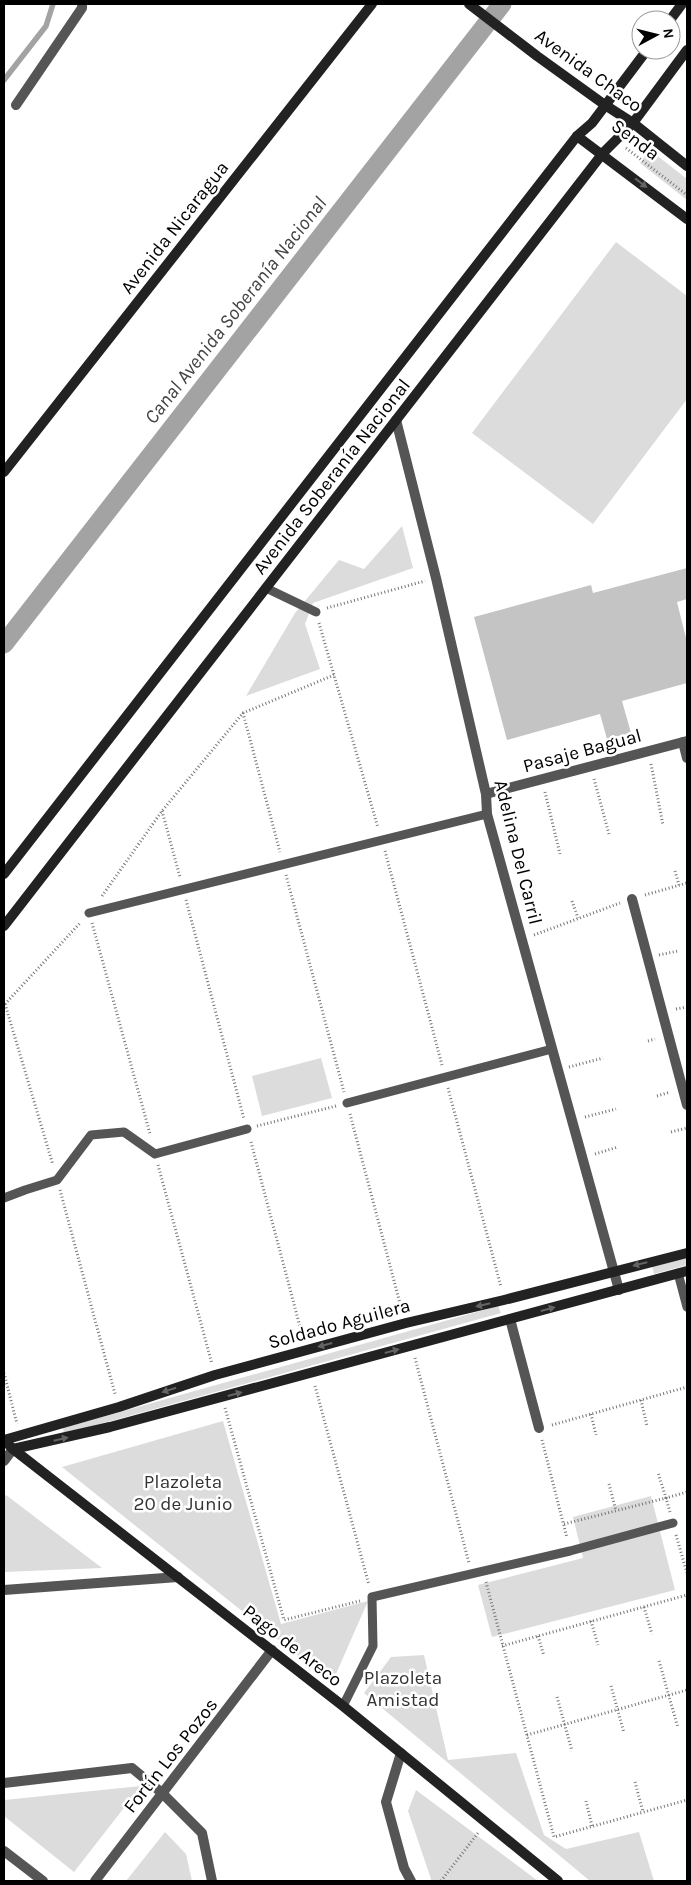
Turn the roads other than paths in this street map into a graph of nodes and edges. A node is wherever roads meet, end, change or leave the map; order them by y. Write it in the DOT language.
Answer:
graph roads {
  1 [pos="82,4"];
  2 [pos="372,4"];
  3 [pos="470,4"];
  4 [pos="687,50"];
  5 [pos="639,60"];
  6 [pos="16,105"];
  7 [pos="604,105"];
  8 [pos="633,124"];
  9 [pos="577,136"];
  10 [pos="603,153"];
  11 [pos="687,166"];
  12 [pos="687,219"];
  13 [pos="396,420"];
  14 [pos="4,472"];
  15 [pos="266,588"];
  16 [pos="316,612"];
  17 [pos="685,742"];
  18 [pos="687,758"];
  19 [pos="486,794"];
  20 [pos="488,814"];
  21 [pos="4,874"];
  22 [pos="632,899"];
  23 [pos="90,913"];
  24 [pos="4,926"];
  25 [pos="552,1049"];
  26 [pos="347,1103"];
  27 [pos="687,1105"];
  28 [pos="247,1129"];
  29 [pos="4,1198"];
  30 [pos="687,1252"];
  31 [pos="613,1271"];
  32 [pos="683,1272"];
  33 [pos="619,1290"];
  34 [pos="687,1307"];
  35 [pos="510,1319"];
  36 [pos="539,1428"];
  37 [pos="4,1440"];
  38 [pos="13,1449"];
  39 [pos="4,1461"];
  40 [pos="673,1523"];
  41 [pos="178,1577"];
  42 [pos="4,1590"];
  43 [pos="272,1650"];
  44 [pos="342,1706"];
  45 [pos="402,1753"];
  46 [pos="4,1783"];
  47 [pos="162,1794"];
  48 [pos="4,1851"];
  49 [pos="43,1881"];
  50 [pos="95,1881"];
  51 [pos="212,1881"];
  52 [pos="411,1881"];
  53 [pos="558,1881"];
  1 -- 6 [label="street"];
  2 -- 14 [label="street, Avenida Nicaragua"];
  3 -- 7 [label="street, Avenida Chaco"];
  4 -- 8 [label="street, Avenida Soberanía Nacional"];
  5 -- 7 [label="street, Avenida Soberanía Nacional"];
  7 -- 8 [label="street, Avenida Chaco"];
  7 -- 9 [label="street, Avenida Soberanía Nacional"];
  8 -- 10 [label="street, Avenida Soberanía Nacional"];
  8 -- 11 [label="street, Avenida Chaco"];
  9 -- 10 [label="street"];
  9 -- 21 [label="street, Avenida Soberanía Nacional"];
  10 -- 12 [label="street, one-way"];
  10 -- 13 [label="street, Avenida Soberanía Nacional"];
  13 -- 15 [label="street, Avenida Soberanía Nacional"];
  13 -- 19 [label="street, Adelina Del Carril"];
  15 -- 16 [label="lane"];
  15 -- 24 [label="street, Avenida Soberanía Nacional"];
  17 -- 18 [label="street"];
  17 -- 19 [label="street, Pasaje Bagual"];
  19 -- 20 [label="street, Adelina Del Carril"];
  20 -- 23 [label="lane"];
  20 -- 25 [label="street, Adelina Del Carril"];
  22 -- 27 [label="street"];
  25 -- 26 [label="lane"];
  25 -- 31 [label="street, Adelina Del Carril"];
  28 -- 29 [label="lane"];
  30 -- 31 [label="street, Soldado Aguilera, one-way"];
  31 -- 33 [label="street, Adelina Del Carril"];
  31 -- 37 [label="street, Soldado Aguilera, one-way"];
  32 -- 33 [label="street"];
  32 -- 34 [label="lane"];
  35 -- 33 [label="street, one-way"];
  35 -- 36 [label="street"];
  38 -- 35 [label="street, one-way"];
  37 -- 38 [label="street, Pago de Areco"];
  38 -- 39 [label="street"];
  38 -- 41 [label="street, Pago de Areco"];
  40 -- 44 [label="lane"];
  41 -- 42 [label="street"];
  41 -- 43 [label="street, Pago de Areco"];
  43 -- 44 [label="street, Pago de Areco"];
  43 -- 47 [label="street, Fortín Los Pozos"];
  44 -- 45 [label="street, Pago de Areco"];
  45 -- 52 [label="street"];
  45 -- 53 [label="street, Pago de Areco"];
  46 -- 47 [label="street"];
  47 -- 50 [label="street, Fortín Los Pozos"];
  47 -- 51 [label="street"];
  48 -- 49 [label="street"];
}
